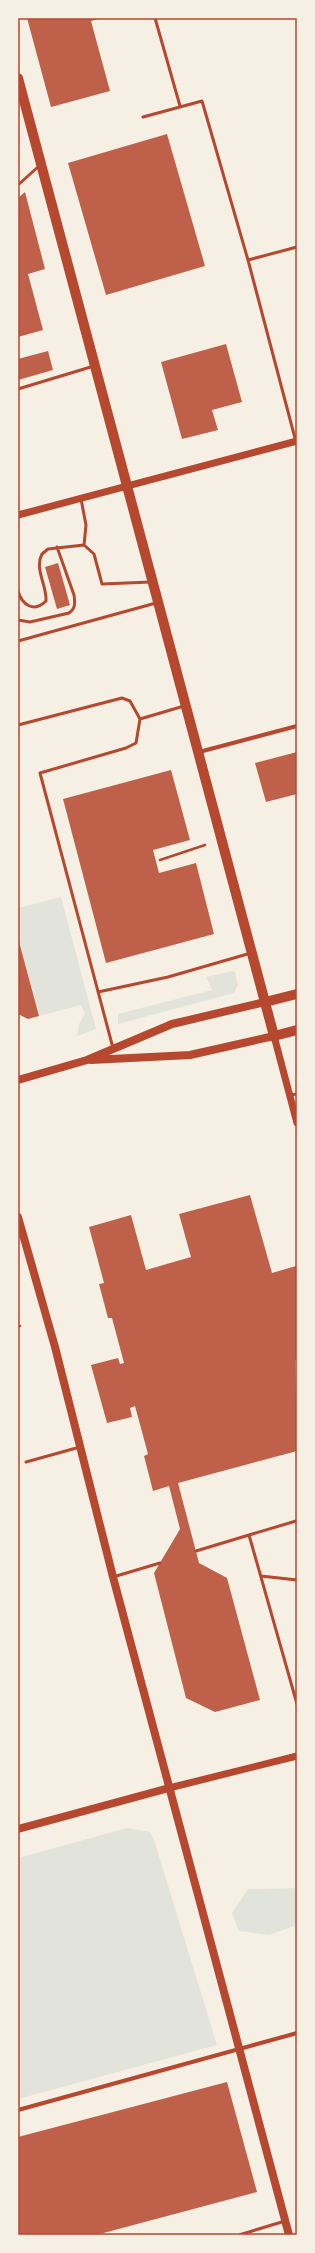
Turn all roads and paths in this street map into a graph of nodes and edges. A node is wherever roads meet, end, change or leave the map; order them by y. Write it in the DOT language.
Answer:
graph roads {
  1 [pos="155,18"];
  2 [pos="18,78"];
  3 [pos="180,106"];
  4 [pos="143,117"];
  5 [pos="42,164"];
  6 [pos="18,185"];
  7 [pos="297,247"];
  8 [pos="248,260"];
  9 [pos="96,366"];
  10 [pos="18,388"];
  11 [pos="296,441"];
  12 [pos="127,486"];
  13 [pos="81,499"];
  14 [pos="18,515"];
  15 [pos="84,545"];
  16 [pos="57,547"];
  17 [pos="152,582"];
  18 [pos="18,591"];
  19 [pos="158,602"];
  20 [pos="18,620"];
  21 [pos="18,641"];
  22 [pos="185,705"];
  23 [pos="140,720"];
  24 [pos="18,725"];
  25 [pos="297,726"];
  26 [pos="197,753"];
  27 [pos="205,845"];
  28 [pos="160,860"];
  29 [pos="252,952"];
  30 [pos="98,992"];
  31 [pos="297,994"];
  32 [pos="265,1002"];
  33 [pos="297,1030"];
  34 [pos="274,1036"];
  35 [pos="113,1048"];
  36 [pos="86,1060"];
  37 [pos="18,1080"];
  38 [pos="293,1094"];
  39 [pos="297,1122"];
  40 [pos="18,1217"];
  41 [pos="80,1447"];
  42 [pos="26,1462"];
  43 [pos="296,1521"];
  44 [pos="249,1535"];
  45 [pos="196,1551"];
  46 [pos="160,1564"];
  47 [pos="261,1576"];
  48 [pos="113,1577"];
  49 [pos="297,1580"];
  50 [pos="296,1696"];
  51 [pos="297,1704"];
  52 [pos="297,1756"];
  53 [pos="169,1788"];
  54 [pos="18,1829"];
  55 [pos="297,2033"];
  56 [pos="240,2048"];
  57 [pos="18,2110"];
  58 [pos="286,2221"];
  59 [pos="239,2235"];
  60 [pos="289,2235"];
  1 -- 3 [label="lane"];
  2 -- 5 [label="main road"];
  3 -- 4 [label="lane"];
  3 -- 8 [label="lane"];
  5 -- 6 [label="lane"];
  5 -- 9 [label="main road"];
  7 -- 8 [label="lane"];
  8 -- 11 [label="lane"];
  9 -- 10 [label="lane"];
  9 -- 12 [label="main road"];
  11 -- 12 [label="street"];
  12 -- 13 [label="street"];
  12 -- 17 [label="main road"];
  13 -- 14 [label="street"];
  13 -- 15 [label="lane"];
  15 -- 16 [label="lane"];
  15 -- 17 [label="lane"];
  16 -- 18 [label="lane"];
  16 -- 20 [label="lane"];
  17 -- 19 [label="main road"];
  19 -- 21 [label="lane"];
  19 -- 22 [label="main road"];
  22 -- 23 [label="lane"];
  22 -- 26 [label="main road"];
  23 -- 24 [label="lane"];
  23 -- 30 [label="lane"];
  25 -- 26 [label="street"];
  26 -- 29 [label="main road"];
  27 -- 28 [label="path"];
  29 -- 30 [label="lane"];
  29 -- 32 [label="main road"];
  30 -- 35 [label="lane"];
  31 -- 32 [label="main road"];
  32 -- 34 [label="main road"];
  32 -- 35 [label="main road"];
  33 -- 34 [label="main road"];
  34 -- 36 [label="main road"];
  34 -- 38 [label="street"];
  35 -- 36 [label="main road"];
  36 -- 37 [label="main road"];
  38 -- 39 [label="street"];
  40 -- 41 [label="main road"];
  41 -- 42 [label="lane"];
  41 -- 48 [label="main road"];
  43 -- 44 [label="lane"];
  44 -- 45 [label="lane"];
  44 -- 47 [label="lane"];
  46 -- 48 [label="lane"];
  47 -- 49 [label="lane"];
  47 -- 50 [label="lane"];
  48 -- 53 [label="main road"];
  50 -- 51 [label="lane"];
  52 -- 53 [label="street"];
  53 -- 54 [label="main road"];
  53 -- 56 [label="main road"];
  55 -- 56 [label="street"];
  56 -- 57 [label="street"];
  56 -- 58 [label="main road"];
  58 -- 59 [label="lane"];
  58 -- 60 [label="main road"];
}
